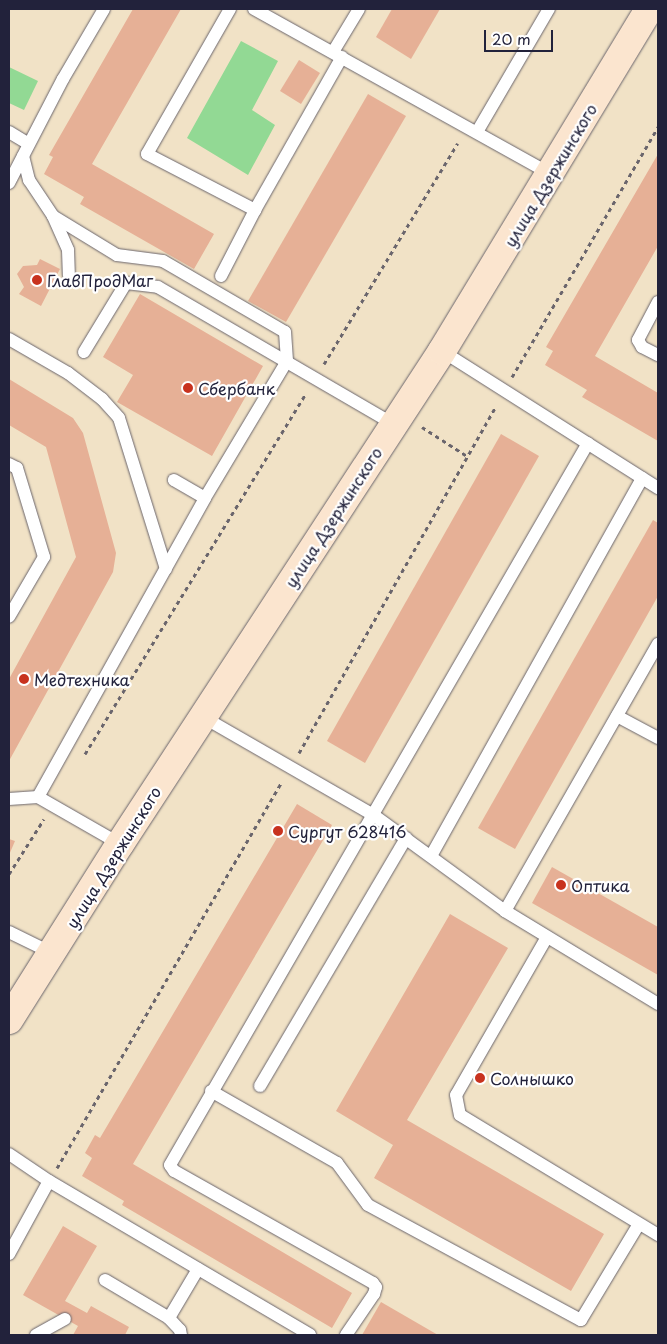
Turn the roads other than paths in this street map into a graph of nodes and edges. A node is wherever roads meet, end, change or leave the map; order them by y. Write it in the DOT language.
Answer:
graph roads {
  1 [pos="104,9"];
  2 [pos="230,9"];
  3 [pos="254,9"];
  4 [pos="359,9"];
  5 [pos="549,9"];
  6 [pos="649,9"];
  7 [pos="337,55"];
  8 [pos="472,130"];
  9 [pos="9,132"];
  10 [pos="29,144"];
  11 [pos="23,156"];
  12 [pos="551,174"];
  13 [pos="9,183"];
  14 [pos="255,210"];
  15 [pos="53,216"];
  16 [pos="69,276"];
  17 [pos="221,276"];
  18 [pos="658,302"];
  19 [pos="9,339"];
  20 [pos="442,351"];
  21 [pos="84,352"];
  22 [pos="658,355"];
  23 [pos="287,361"];
  24 [pos="393,424"];
  25 [pos="588,443"];
  26 [pos="9,464"];
  27 [pos="642,478"];
  28 [pos="174,480"];
  29 [pos="658,488"];
  30 [pos="205,498"];
  31 [pos="166,569"];
  32 [pos="9,617"];
  33 [pos="658,644"];
  34 [pos="617,716"];
  35 [pos="203,717"];
  36 [pos="658,738"];
  37 [pos="38,797"];
  38 [pos="9,799"];
  39 [pos="372,814"];
  40 [pos="406,838"];
  41 [pos="120,844"];
  42 [pos="431,856"];
  43 [pos="505,912"];
  44 [pos="9,932"];
  45 [pos="547,937"];
  46 [pos="52,954"];
  47 [pos="658,1004"];
  48 [pos="9,1020"];
  49 [pos="260,1086"];
  50 [pos="211,1091"];
  51 [pos="9,1154"];
  52 [pos="49,1181"];
  53 [pos="638,1224"];
  54 [pos="658,1234"];
  55 [pos="9,1254"];
  56 [pos="198,1269"];
  57 [pos="105,1280"];
  58 [pos="169,1318"];
  59 [pos="65,1319"];
  60 [pos="36,1335"];
  61 [pos="181,1335"];
  62 [pos="310,1335"];
  63 [pos="346,1335"];
  1 -- 10 [label="lane"];
  2 -- 14 [label="lane"];
  3 -- 7 [label="lane"];
  4 -- 7 [label="lane"];
  5 -- 8 [label="lane"];
  6 -- 12 [label="main road, улица Дзержинского"];
  7 -- 8 [label="lane"];
  7 -- 14 [label="lane"];
  8 -- 12 [label="lane"];
  9 -- 10 [label="lane"];
  10 -- 11 [label="lane"];
  11 -- 13 [label="lane"];
  11 -- 15 [label="lane"];
  12 -- 20 [label="main road, улица Дзержинского"];
  14 -- 17 [label="lane"];
  15 -- 16 [label="lane"];
  15 -- 23 [label="lane"];
  18 -- 22 [label="lane"];
  19 -- 31 [label="lane"];
  20 -- 24 [label="main road, улица Дзержинского"];
  20 -- 25 [label="lane"];
  21 -- 23 [label="lane"];
  23 -- 24 [label="lane"];
  23 -- 30 [label="lane"];
  24 -- 35 [label="main road, улица Дзержинского"];
  25 -- 27 [label="lane"];
  25 -- 39 [label="lane"];
  26 -- 32 [label="lane"];
  27 -- 29 [label="lane"];
  27 -- 42 [label="lane"];
  28 -- 30 [label="lane"];
  30 -- 31 [label="lane"];
  31 -- 37 [label="lane"];
  33 -- 34 [label="lane"];
  34 -- 36 [label="lane"];
  34 -- 43 [label="lane"];
  35 -- 39 [label="lane"];
  35 -- 41 [label="main road, улица Дзержинского"];
  37 -- 38 [label="lane"];
  37 -- 41 [label="lane"];
  39 -- 40 [label="lane"];
  39 -- 50 [label="lane"];
  40 -- 42 [label="lane"];
  40 -- 49 [label="lane"];
  41 -- 46 [label="main road, улица Дзержинского"];
  42 -- 43 [label="lane"];
  43 -- 45 [label="lane"];
  44 -- 46 [label="lane"];
  45 -- 47 [label="lane"];
  45 -- 53 [label="lane"];
  46 -- 48 [label="main road, улица Дзержинского"];
  50 -- 53 [label="lane"];
  50 -- 63 [label="lane"];
  51 -- 52 [label="lane"];
  52 -- 55 [label="lane"];
  52 -- 56 [label="lane"];
  53 -- 54 [label="lane"];
  56 -- 58 [label="lane"];
  56 -- 62 [label="lane"];
  57 -- 58 [label="lane"];
  58 -- 61 [label="lane"];
  59 -- 60 [label="lane"];
}
